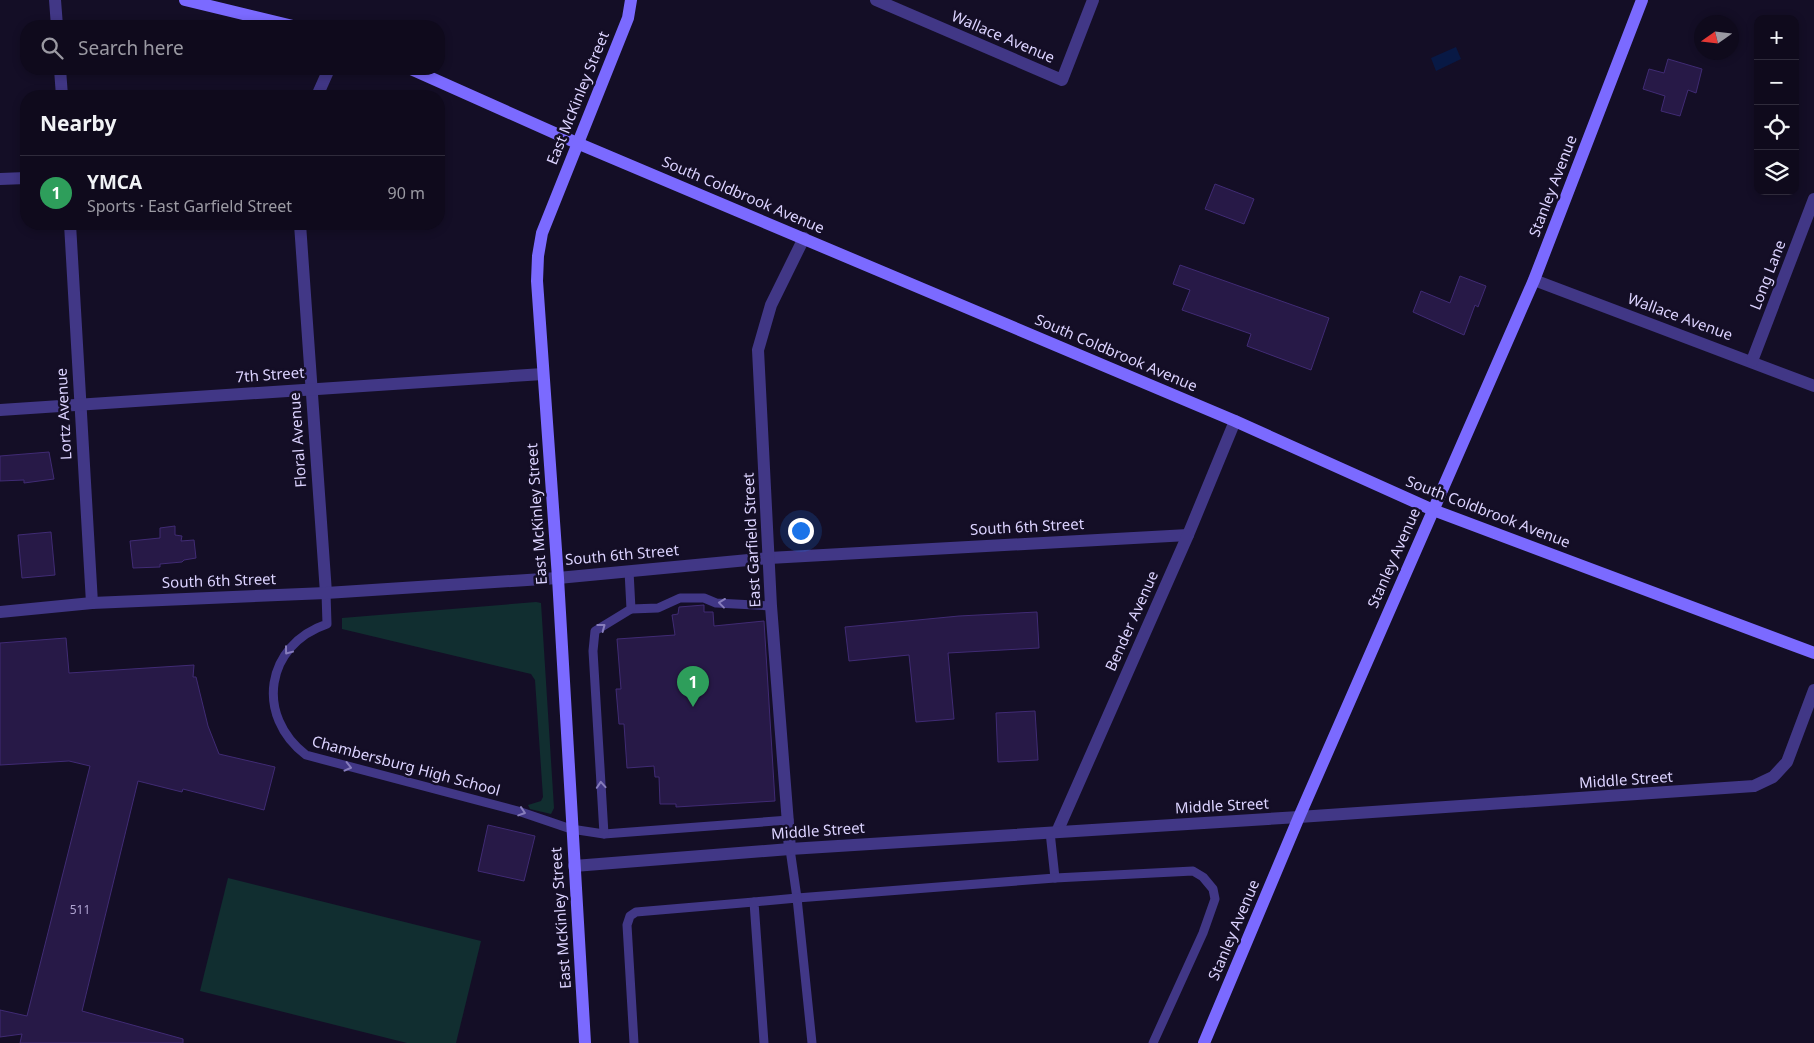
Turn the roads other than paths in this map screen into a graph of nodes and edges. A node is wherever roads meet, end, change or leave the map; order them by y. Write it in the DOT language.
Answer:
graph roads {
  1 [pos="55,0"];
  2 [pos="184,0"];
  3 [pos="631,0"];
  4 [pos="876,0"];
  5 [pos="1093,0"];
  6 [pos="1642,0"];
  7 [pos="57,20"];
  8 [pos="267,20"];
  9 [pos="60,75"];
  10 [pos="326,75"];
  11 [pos="425,75"];
  12 [pos="62,90"];
  13 [pos="320,90"];
  14 [pos="578,143"];
  15 [pos="20,178"];
  16 [pos="0,179"];
  17 [pos="1814,200"];
  18 [pos="70,230"];
  19 [pos="300,230"];
  20 [pos="804,238"];
  21 [pos="1534,280"];
  22 [pos="1752,361"];
  23 [pos="542,374"];
  24 [pos="1814,386"];
  25 [pos="311,389"];
  26 [pos="80,404"];
  27 [pos="0,410"];
  28 [pos="1235,421"];
  29 [pos="1433,510"];
  30 [pos="1188,534"];
  31 [pos="769,558"];
  32 [pos="628,572"];
  33 [pos="558,578"];
  34 [pos="326,593"];
  35 [pos="92,603"];
  36 [pos="771,606"];
  37 [pos="631,609"];
  38 [pos="0,612"];
  39 [pos="1814,653"];
  40 [pos="1814,690"];
  41 [pos="1299,817"];
  42 [pos="789,820"];
  43 [pos="571,829"];
  44 [pos="1054,832"];
  45 [pos="604,834"];
  46 [pos="790,849"];
  47 [pos="574,866"];
  48 [pos="1055,878"];
  49 [pos="798,898"];
  50 [pos="754,902"];
  51 [pos="585,1043"];
  52 [pos="634,1043"];
  53 [pos="764,1043"];
  54 [pos="812,1043"];
  55 [pos="1153,1043"];
  56 [pos="1204,1043"];
  1 -- 7 [label="street"];
  2 -- 8 [label="street"];
  3 -- 14 [label="street, East McKinley Street"];
  4 -- 5 [label="street, Wallace Avenue"];
  6 -- 21 [label="street, Stanley Avenue"];
  9 -- 12 [label="street"];
  10 -- 13 [label="street"];
  11 -- 14 [label="street, South Coldbrook Avenue"];
  14 -- 20 [label="street, South Coldbrook Avenue"];
  14 -- 23 [label="street, East McKinley Street"];
  15 -- 16 [label="street"];
  17 -- 22 [label="street, Long Lane"];
  18 -- 26 [label="street, Lortz Avenue"];
  19 -- 25 [label="street, Floral Avenue"];
  20 -- 28 [label="street, South Coldbrook Avenue"];
  20 -- 31 [label="street, East Garfield Street"];
  21 -- 22 [label="street, Wallace Avenue"];
  21 -- 29 [label="street, Stanley Avenue"];
  22 -- 24 [label="street, Wallace Avenue"];
  23 -- 25 [label="street, 7th Street"];
  23 -- 33 [label="street, East McKinley Street"];
  25 -- 26 [label="street, 7th Street"];
  25 -- 34 [label="street, Floral Avenue"];
  26 -- 27 [label="street, 7th Street"];
  26 -- 35 [label="street, Lortz Avenue"];
  28 -- 29 [label="street, South Coldbrook Avenue"];
  28 -- 30 [label="street, Bender Avenue"];
  29 -- 39 [label="street, South Coldbrook Avenue"];
  29 -- 41 [label="street, Stanley Avenue"];
  30 -- 31 [label="street, South 6th Street"];
  30 -- 44 [label="street, Bender Avenue"];
  31 -- 32 [label="street, South 6th Street"];
  31 -- 36 [label="street, East Garfield Street"];
  32 -- 33 [label="street, South 6th Street"];
  32 -- 37 [label="lane"];
  33 -- 34 [label="street, South 6th Street"];
  33 -- 43 [label="street, East McKinley Street"];
  34 -- 35 [label="street, South 6th Street"];
  34 -- 43 [label="lane, Chambersburg High School, one-way"];
  35 -- 38 [label="street, South 6th Street"];
  36 -- 37 [label="lane, one-way"];
  36 -- 42 [label="street, East Garfield Street"];
  45 -- 37 [label="lane, one-way"];
  40 -- 41 [label="street, Middle Street"];
  41 -- 44 [label="street, Middle Street"];
  41 -- 56 [label="street, Stanley Avenue"];
  42 -- 45 [label="lane, Chambersburg High School"];
  42 -- 46 [label="street, East Garfield Street"];
  43 -- 45 [label="lane, Chambersburg High School"];
  43 -- 47 [label="street, East McKinley Street"];
  44 -- 46 [label="street, Middle Street"];
  44 -- 48 [label="lane"];
  46 -- 47 [label="street, Middle Street"];
  46 -- 49 [label="lane"];
  47 -- 51 [label="street, East McKinley Street"];
  48 -- 49 [label="lane"];
  48 -- 55 [label="lane"];
  49 -- 50 [label="lane"];
  49 -- 54 [label="lane"];
  50 -- 52 [label="lane"];
  50 -- 53 [label="lane"];
}
